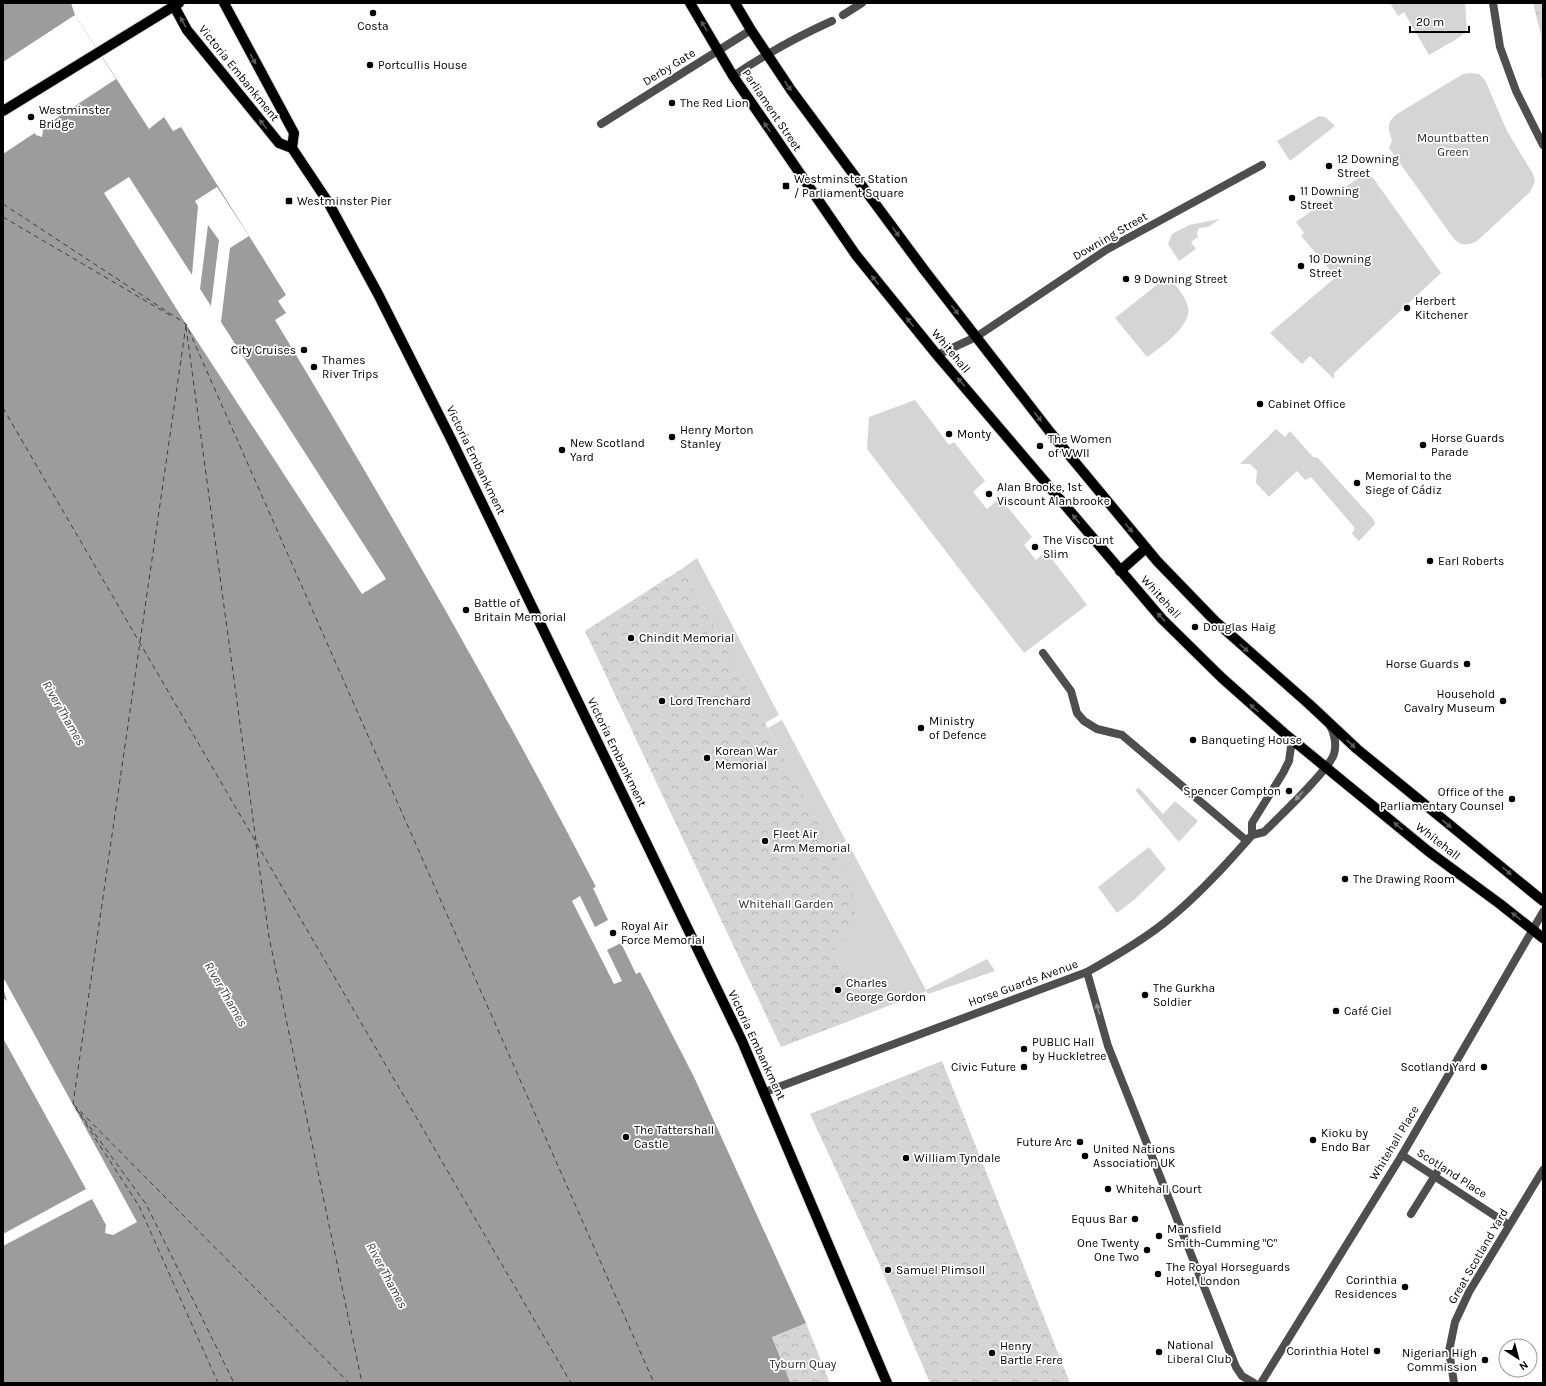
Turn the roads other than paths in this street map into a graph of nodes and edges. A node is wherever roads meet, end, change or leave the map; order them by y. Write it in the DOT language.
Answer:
graph roads {
  1 [pos="224,3"];
  2 [pos="690,3"];
  3 [pos="735,3"];
  4 [pos="862,3"];
  5 [pos="1493,3"];
  6 [pos="177,5"];
  7 [pos="843,15"];
  8 [pos="832,21"];
  9 [pos="751,30"];
  10 [pos="718,50"];
  11 [pos="767,53"];
  12 [pos="733,76"];
  13 [pos="3,111"];
  14 [pos="601,124"];
  15 [pos="1543,145"];
  16 [pos="292,148"];
  17 [pos="1262,165"];
  18 [pos="837,229"];
  19 [pos="976,337"];
  20 [pos="937,355"];
  21 [pos="1146,548"];
  22 [pos="1120,571"];
  23 [pos="1043,653"];
  24 [pos="1323,717"];
  25 [pos="1292,740"];
  26 [pos="1325,767"];
  27 [pos="1250,838"];
  28 [pos="1543,901"];
  29 [pos="1543,912"];
  30 [pos="1532,929"];
  31 [pos="1543,938"];
  32 [pos="1087,972"];
  33 [pos="765,1092"];
  34 [pos="1402,1155"];
  35 [pos="1439,1169"];
  36 [pos="1543,1170"];
  37 [pos="1411,1214"];
  38 [pos="1509,1225"];
  39 [pos="887,1383"];
  40 [pos="1254,1383"];
  41 [pos="1261,1383"];
  42 [pos="1454,1383"];
  1 -- 16 [label="main road, Victoria Embankment, one-way"];
  10 -- 2 [label="main road, Parliament Street, one-way"];
  3 -- 9 [label="main road"];
  4 -- 7 [label="street"];
  5 -- 15 [label="street"];
  6 -- 13 [label="main road"];
  16 -- 6 [label="main road, Victoria Embankment, one-way"];
  8 -- 11 [label="street"];
  9 -- 10 [label="street, Derby Gate"];
  9 -- 11 [label="main road"];
  10 -- 12 [label="main road, Parliament Street"];
  10 -- 14 [label="street, Derby Gate"];
  11 -- 12 [label="street"];
  11 -- 19 [label="main road, Whitehall, one-way"];
  18 -- 12 [label="main road, Parliament Street, one-way"];
  16 -- 33 [label="main road, Victoria Embankment"];
  17 -- 19 [label="street, Downing Street"];
  20 -- 18 [label="main road, Whitehall, one-way"];
  19 -- 20 [label="street, Downing Street"];
  19 -- 21 [label="main road, Whitehall, one-way"];
  22 -- 20 [label="main road, Whitehall, one-way"];
  21 -- 22 [label="main road"];
  21 -- 24 [label="main road, Whitehall, one-way"];
  25 -- 22 [label="main road, Whitehall, one-way"];
  23 -- 27 [label="street"];
  24 -- 26 [label="street, Horse Guards Avenue"];
  24 -- 28 [label="main road, Whitehall, one-way"];
  25 -- 26 [label="main road, Whitehall"];
  25 -- 27 [label="street"];
  26 -- 27 [label="street, Horse Guards Avenue, one-way"];
  30 -- 26 [label="main road, Whitehall, one-way"];
  27 -- 32 [label="street, Horse Guards Avenue"];
  29 -- 30 [label="street, Whitehall Place"];
  30 -- 31 [label="main road, Whitehall"];
  30 -- 34 [label="street, Whitehall Place"];
  32 -- 33 [label="street, Horse Guards Avenue"];
  40 -- 32 [label="street, one-way"];
  33 -- 39 [label="main road, Victoria Embankment"];
  34 -- 38 [label="street, Scotland Place"];
  34 -- 41 [label="street, Whitehall Place"];
  35 -- 37 [label="street, bridge"];
  36 -- 38 [label="street, Great Scotland Yard"];
  38 -- 42 [label="street, Great Scotland Yard"];
}
